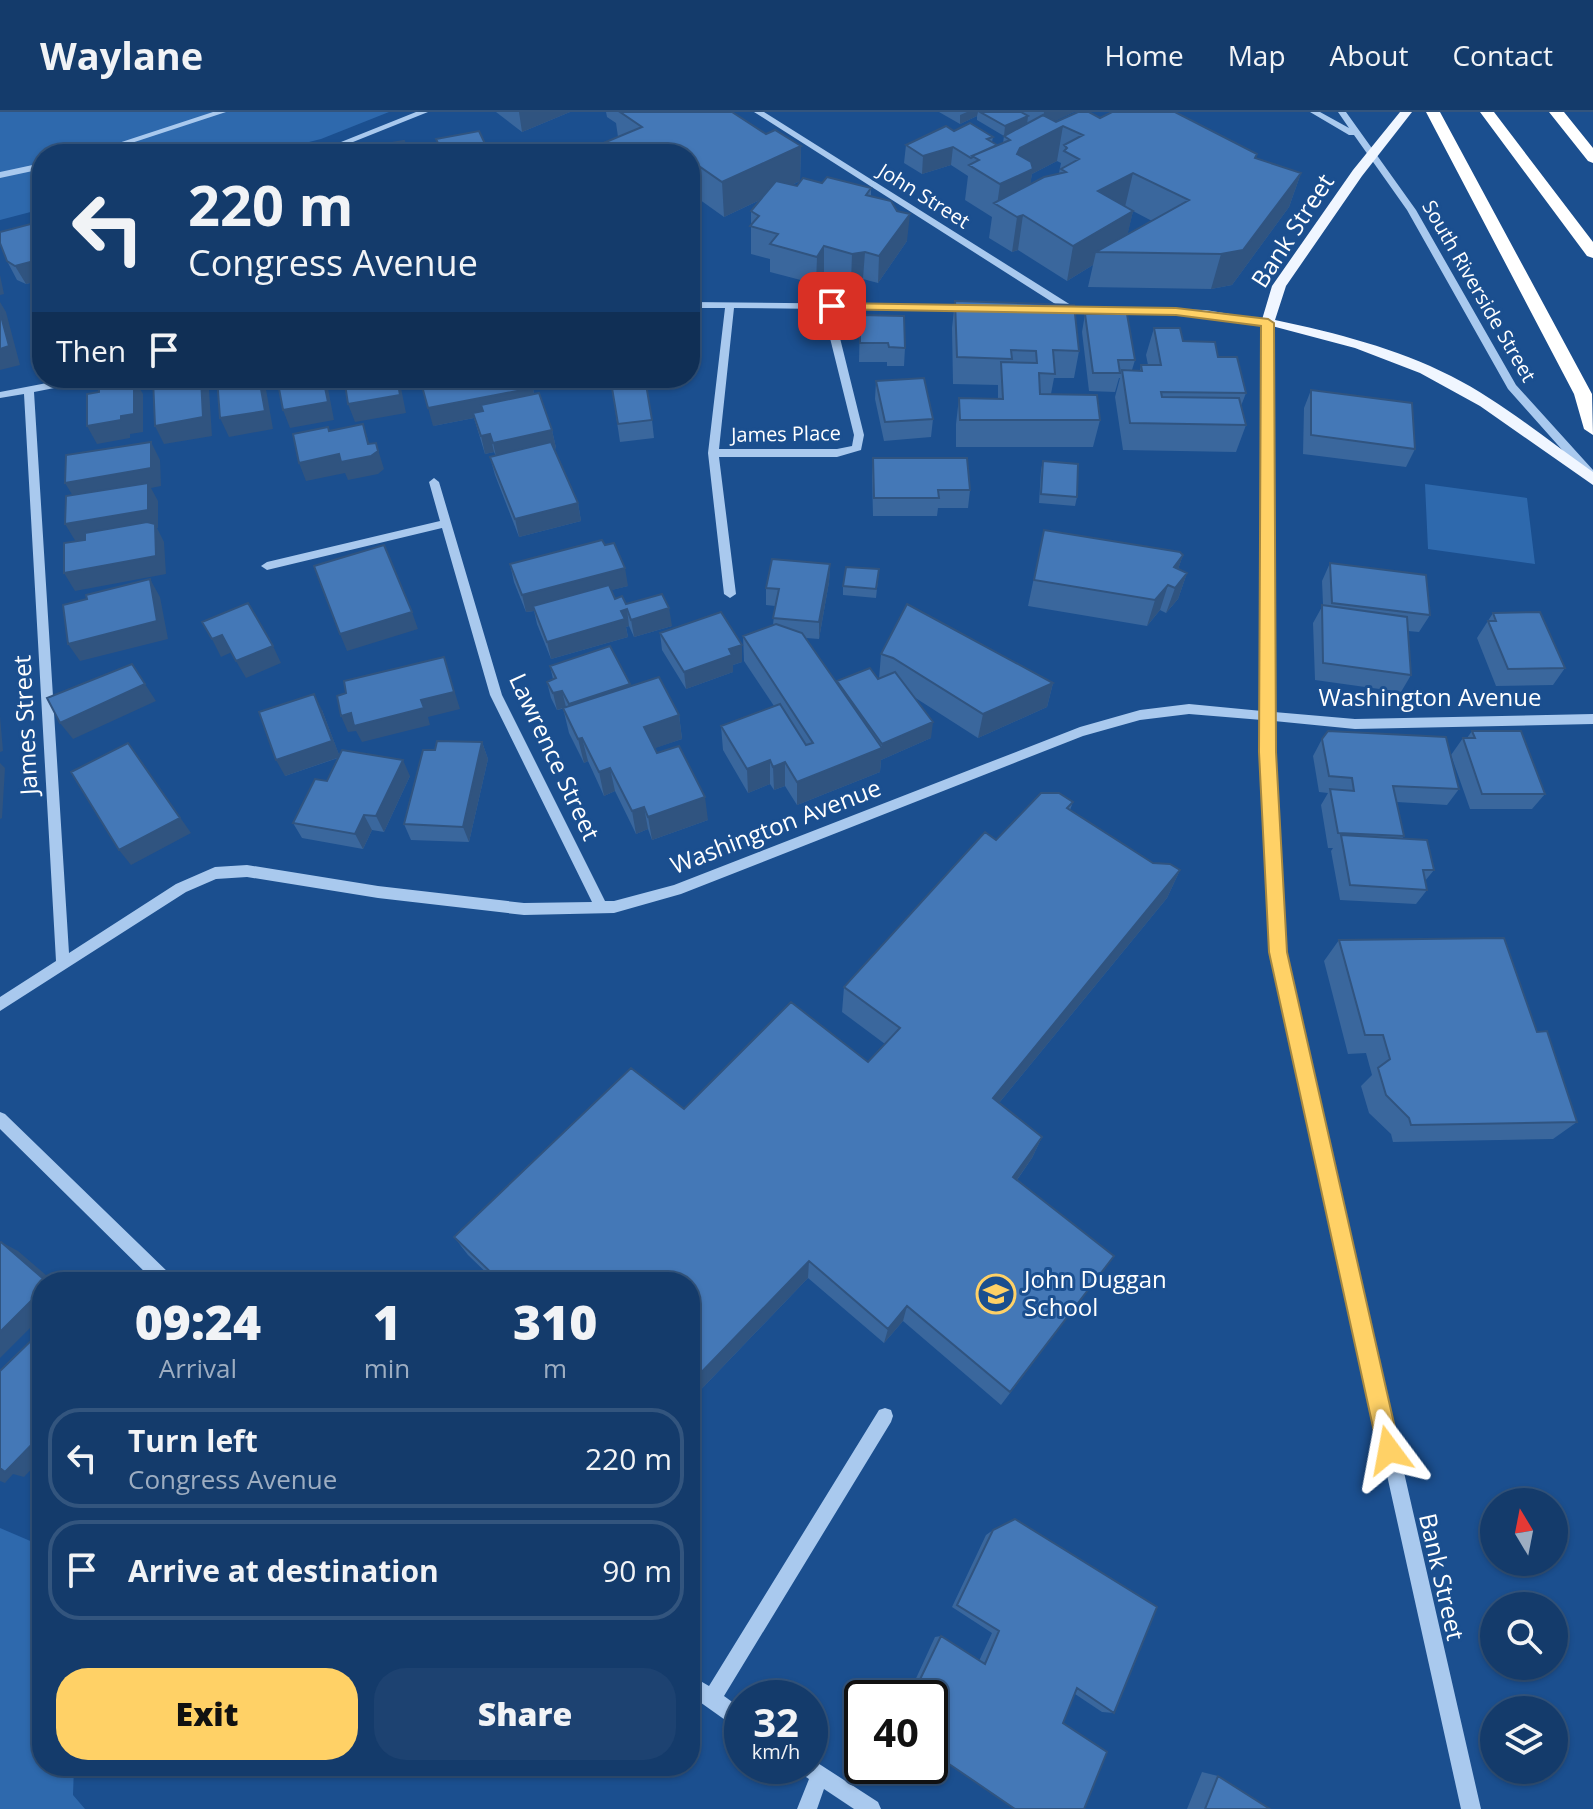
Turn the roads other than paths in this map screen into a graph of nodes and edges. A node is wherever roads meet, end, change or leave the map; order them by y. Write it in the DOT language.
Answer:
graph roads {
  1 [pos="222,112"];
  2 [pos="424,112"];
  3 [pos="758,112"];
  4 [pos="1314,112"];
  5 [pos="1342,112"];
  6 [pos="1406,112"];
  7 [pos="1433,112"];
  8 [pos="1487,112"];
  9 [pos="1556,112"];
  10 [pos="1359,137"];
  11 [pos="121,144"];
  12 [pos="341,144"];
  13 [pos="1372,153"];
  14 [pos="1593,158"];
  15 [pos="32,168"];
  16 [pos="0,175"];
  17 [pos="1593,253"];
  18 [pos="700,305"];
  19 [pos="730,305"];
  20 [pos="832,306"];
  21 [pos="979,308"];
  22 [pos="1040,309"];
  23 [pos="1071,310"];
  24 [pos="1268,323"];
  25 [pos="35,388"];
  26 [pos="29,389"];
  27 [pos="0,395"];
  28 [pos="1593,429"];
  29 [pos="713,453"];
  30 [pos="1593,479"];
  31 [pos="434,482"];
  32 [pos="446,523"];
  33 [pos="267,566"];
  34 [pos="730,594"];
  35 [pos="1268,715"];
  36 [pos="1593,719"];
  37 [pos="602,909"];
  38 [pos="63,964"];
  39 [pos="0,1005"];
  40 [pos="0,1119"];
  41 [pos="156,1272"];
  42 [pos="885,1416"];
  43 [pos="700,1691"];
  44 [pos="711,1699"];
  45 [pos="724,1708"];
  46 [pos="828,1780"];
  47 [pos="811,1784"];
  48 [pos="807,1809"];
  49 [pos="871,1809"];
  50 [pos="1471,1809"];
  1 -- 11 [label="street"];
  2 -- 12 [label="street"];
  3 -- 23 [label="street, John Street"];
  4 -- 10 [label="street"];
  5 -- 10 [label="street, South Riverside Street"];
  6 -- 13 [label="main road, Bank Street"];
  7 -- 28 [label="highway"];
  8 -- 17 [label="highway"];
  9 -- 14 [label="highway"];
  10 -- 13 [label="street, South Riverside Street"];
  13 -- 24 [label="main road, Bank Street"];
  13 -- 30 [label="street, South Riverside Street"];
  15 -- 16 [label="street"];
  18 -- 19 [label="street"];
  19 -- 20 [label="street"];
  19 -- 29 [label="street"];
  20 -- 21 [label="street"];
  20 -- 29 [label="street, James Place"];
  22 -- 23 [label="street"];
  23 -- 24 [label="street"];
  24 -- 30 [label="main road"];
  24 -- 35 [label="street, Bank Street"];
  25 -- 26 [label="street"];
  26 -- 27 [label="street"];
  26 -- 38 [label="street, James Street"];
  29 -- 34 [label="street"];
  31 -- 32 [label="street, Lawrence Street"];
  32 -- 33 [label="street"];
  32 -- 37 [label="street, Lawrence Street"];
  35 -- 36 [label="street, Washington Avenue"];
  35 -- 37 [label="street, Washington Avenue"];
  35 -- 50 [label="street, Bank Street"];
  37 -- 38 [label="street, Washington Avenue"];
  38 -- 39 [label="street, Washington Avenue"];
  40 -- 41 [label="street"];
  42 -- 44 [label="street"];
  43 -- 44 [label="street"];
  44 -- 45 [label="street"];
  46 -- 49 [label="street"];
  47 -- 48 [label="street"];
}
